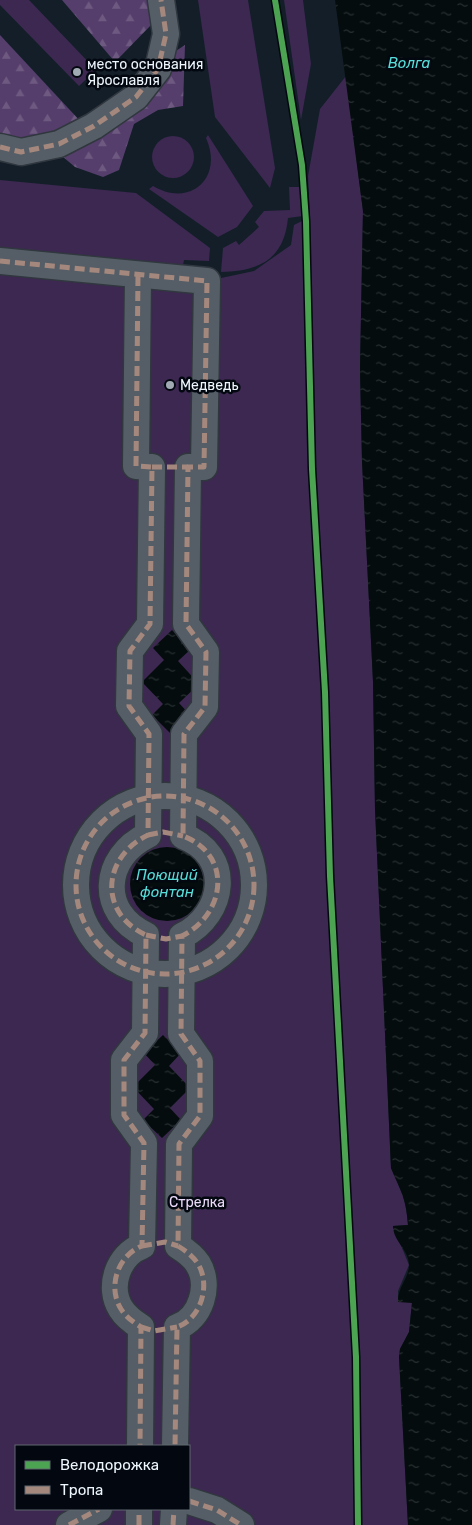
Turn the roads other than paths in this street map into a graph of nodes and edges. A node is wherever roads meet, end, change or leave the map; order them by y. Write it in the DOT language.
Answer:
graph roads {
  1 [pos="161,0"];
  2 [pos="0,147"];
  3 [pos="0,261"];
  4 [pos="138,276"];
  5 [pos="152,467"];
  6 [pos="188,467"];
  7 [pos="148,798"];
  8 [pos="184,798"];
  9 [pos="148,835"];
  10 [pos="183,836"];
  11 [pos="146,935"];
  12 [pos="182,936"];
  13 [pos="146,973"];
  14 [pos="181,973"];
  15 [pos="142,1246"];
  16 [pos="178,1246"];
  17 [pos="141,1327"];
  18 [pos="177,1327"];
  19 [pos="140,1445"];
  20 [pos="175,1445"];
  21 [pos="190,1501"];
  22 [pos="97,1510"];
  23 [pos="139,1510"];
  24 [pos="174,1510"];
  25 [pos="69,1525"];
  26 [pos="139,1525"];
  27 [pos="173,1525"];
  28 [pos="241,1525"];
  1 -- 2 [label="street"];
  3 -- 4 [label="street"];
  4 -- 5 [label="street"];
  4 -- 6 [label="street"];
  5 -- 6 [label="street"];
  5 -- 7 [label="street"];
  6 -- 8 [label="street"];
  7 -- 8 [label="street"];
  7 -- 9 [label="street"];
  7 -- 13 [label="street"];
  8 -- 10 [label="street"];
  8 -- 14 [label="street"];
  9 -- 10 [label="street"];
  9 -- 11 [label="street"];
  10 -- 12 [label="street"];
  11 -- 12 [label="street"];
  11 -- 13 [label="street"];
  12 -- 14 [label="street"];
  13 -- 14 [label="street"];
  13 -- 15 [label="street"];
  14 -- 16 [label="street"];
  15 -- 16 [label="street"];
  15 -- 17 [label="street"];
  16 -- 18 [label="street"];
  17 -- 18 [label="street"];
  17 -- 19 [label="street"];
  18 -- 20 [label="street"];
  21 -- 28 [label="street"];
  22 -- 25 [label="street"];
  23 -- 26 [label="street"];
  24 -- 27 [label="street"];
}
